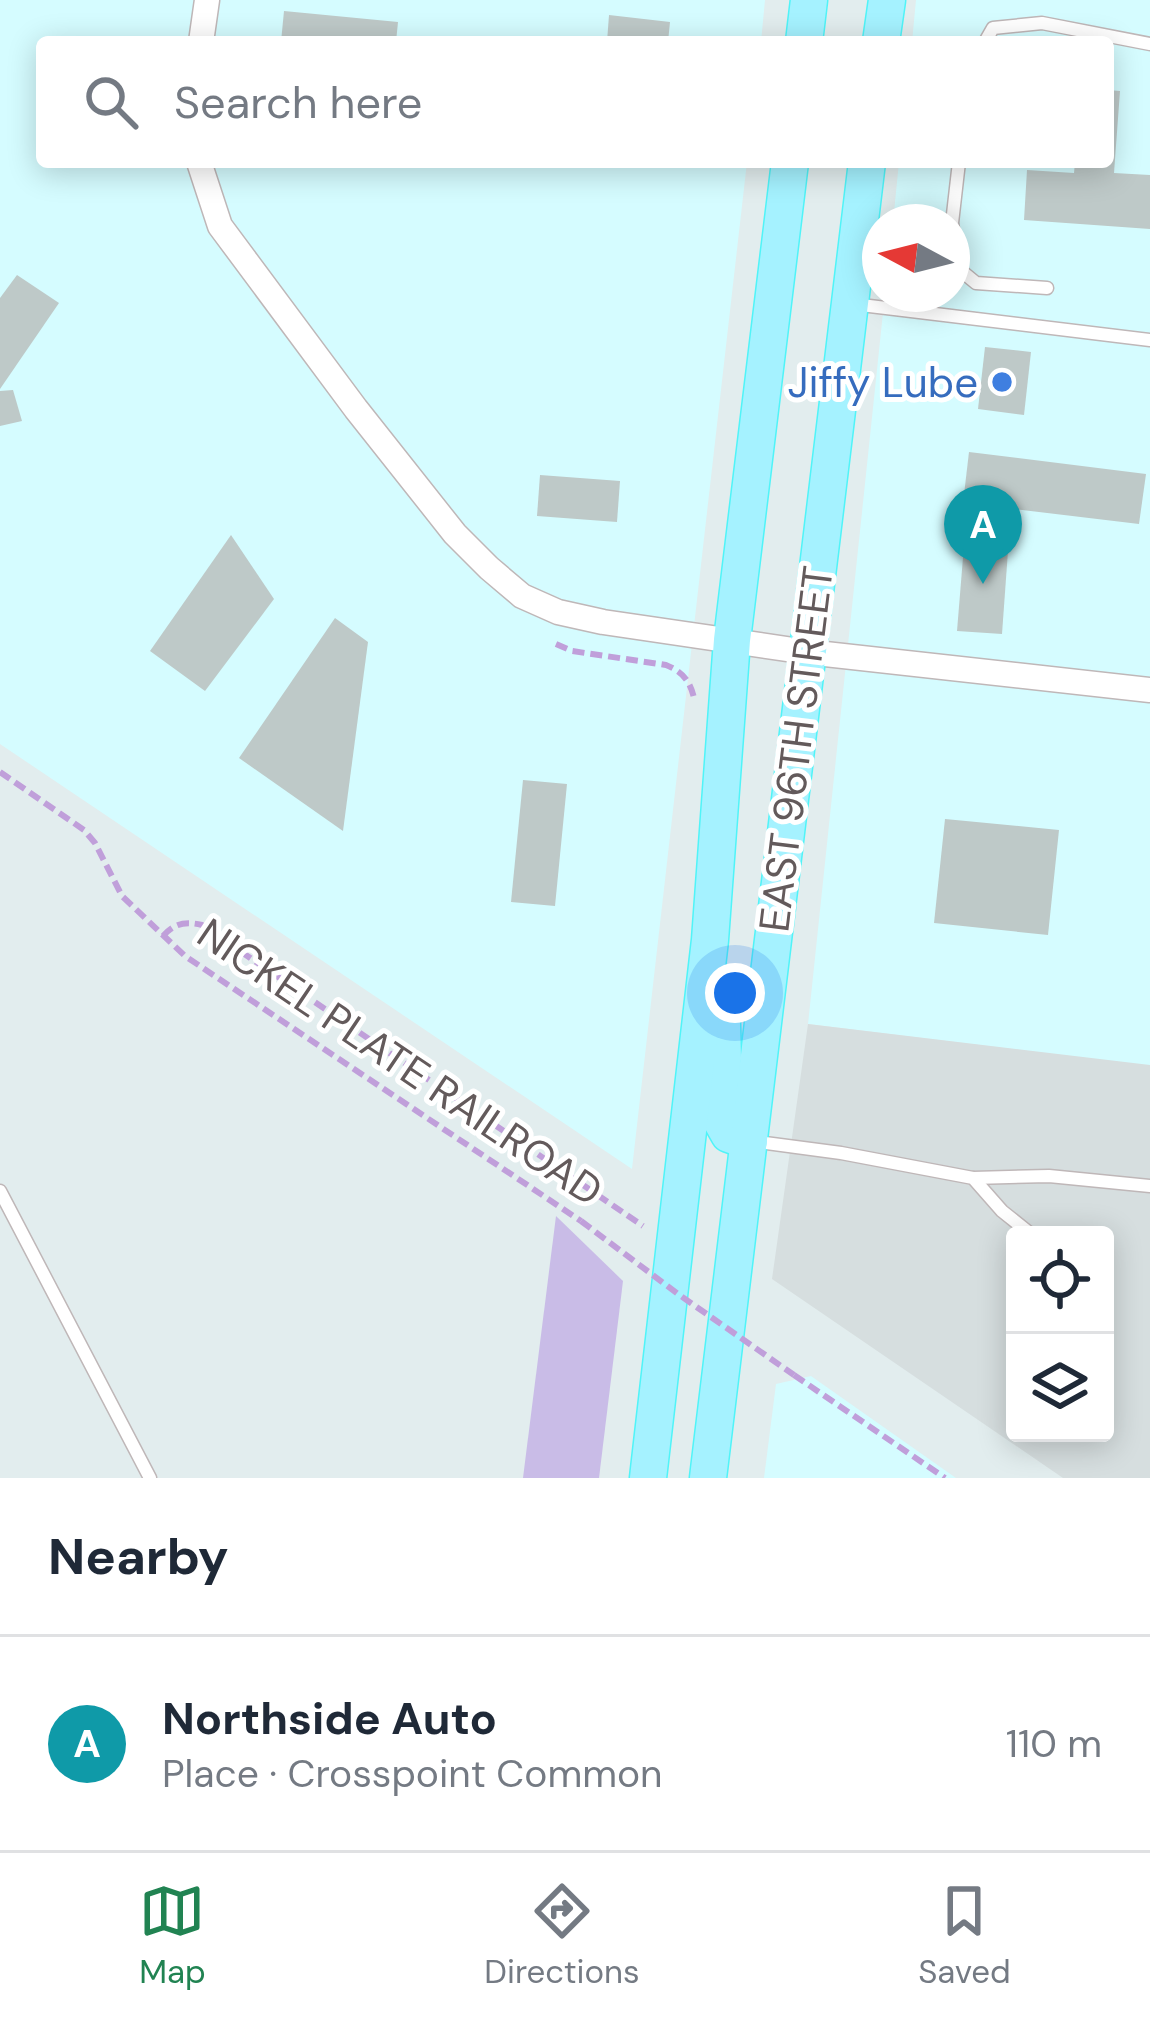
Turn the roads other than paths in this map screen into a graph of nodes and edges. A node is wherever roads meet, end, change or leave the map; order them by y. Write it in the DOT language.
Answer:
graph roads {
  1 [pos="206,0"];
  2 [pos="809,0"];
  3 [pos="887,0"];
  4 [pos="202,36"];
  5 [pos="805,36"];
  6 [pos="882,36"];
  7 [pos="988,36"];
  8 [pos="1109,36"];
  9 [pos="1114,37"];
  10 [pos="1150,44"];
  11 [pos="201,168"];
  12 [pos="789,168"];
  13 [pos="866,168"];
  14 [pos="958,168"];
  15 [pos="1046,288"];
  16 [pos="849,304"];
  17 [pos="1150,340"];
  18 [pos="732,640"];
  19 [pos="808,652"];
  20 [pos="1150,690"];
  21 [pos="710,940"];
  22 [pos="749,1141"];
  23 [pos="973,1178"];
  24 [pos="1150,1186"];
  25 [pos="1,1195"];
  26 [pos="1021,1226"];
  27 [pos="150,1478"];
  28 [pos="648,1478"];
  29 [pos="708,1478"];
  1 -- 4 [label="street"];
  2 -- 5 [label="main road"];
  3 -- 6 [label="main road"];
  7 -- 8 [label="lane"];
  9 -- 10 [label="lane"];
  11 -- 18 [label="street"];
  12 -- 18 [label="main road, EAST 96TH STREET"];
  13 -- 16 [label="main road, EAST 96TH STREET"];
  14 -- 15 [label="lane"];
  16 -- 17 [label="lane"];
  16 -- 19 [label="main road, EAST 96TH STREET"];
  18 -- 19 [label="street"];
  18 -- 21 [label="main road, EAST 96TH STREET"];
  19 -- 20 [label="street"];
  19 -- 22 [label="main road, EAST 96TH STREET"];
  21 -- 22 [label="main road"];
  21 -- 28 [label="main road, EAST 96TH STREET"];
  22 -- 23 [label="lane"];
  22 -- 29 [label="main road, EAST 96TH STREET"];
  23 -- 24 [label="lane"];
  23 -- 26 [label="lane"];
  25 -- 27 [label="lane"];
}
